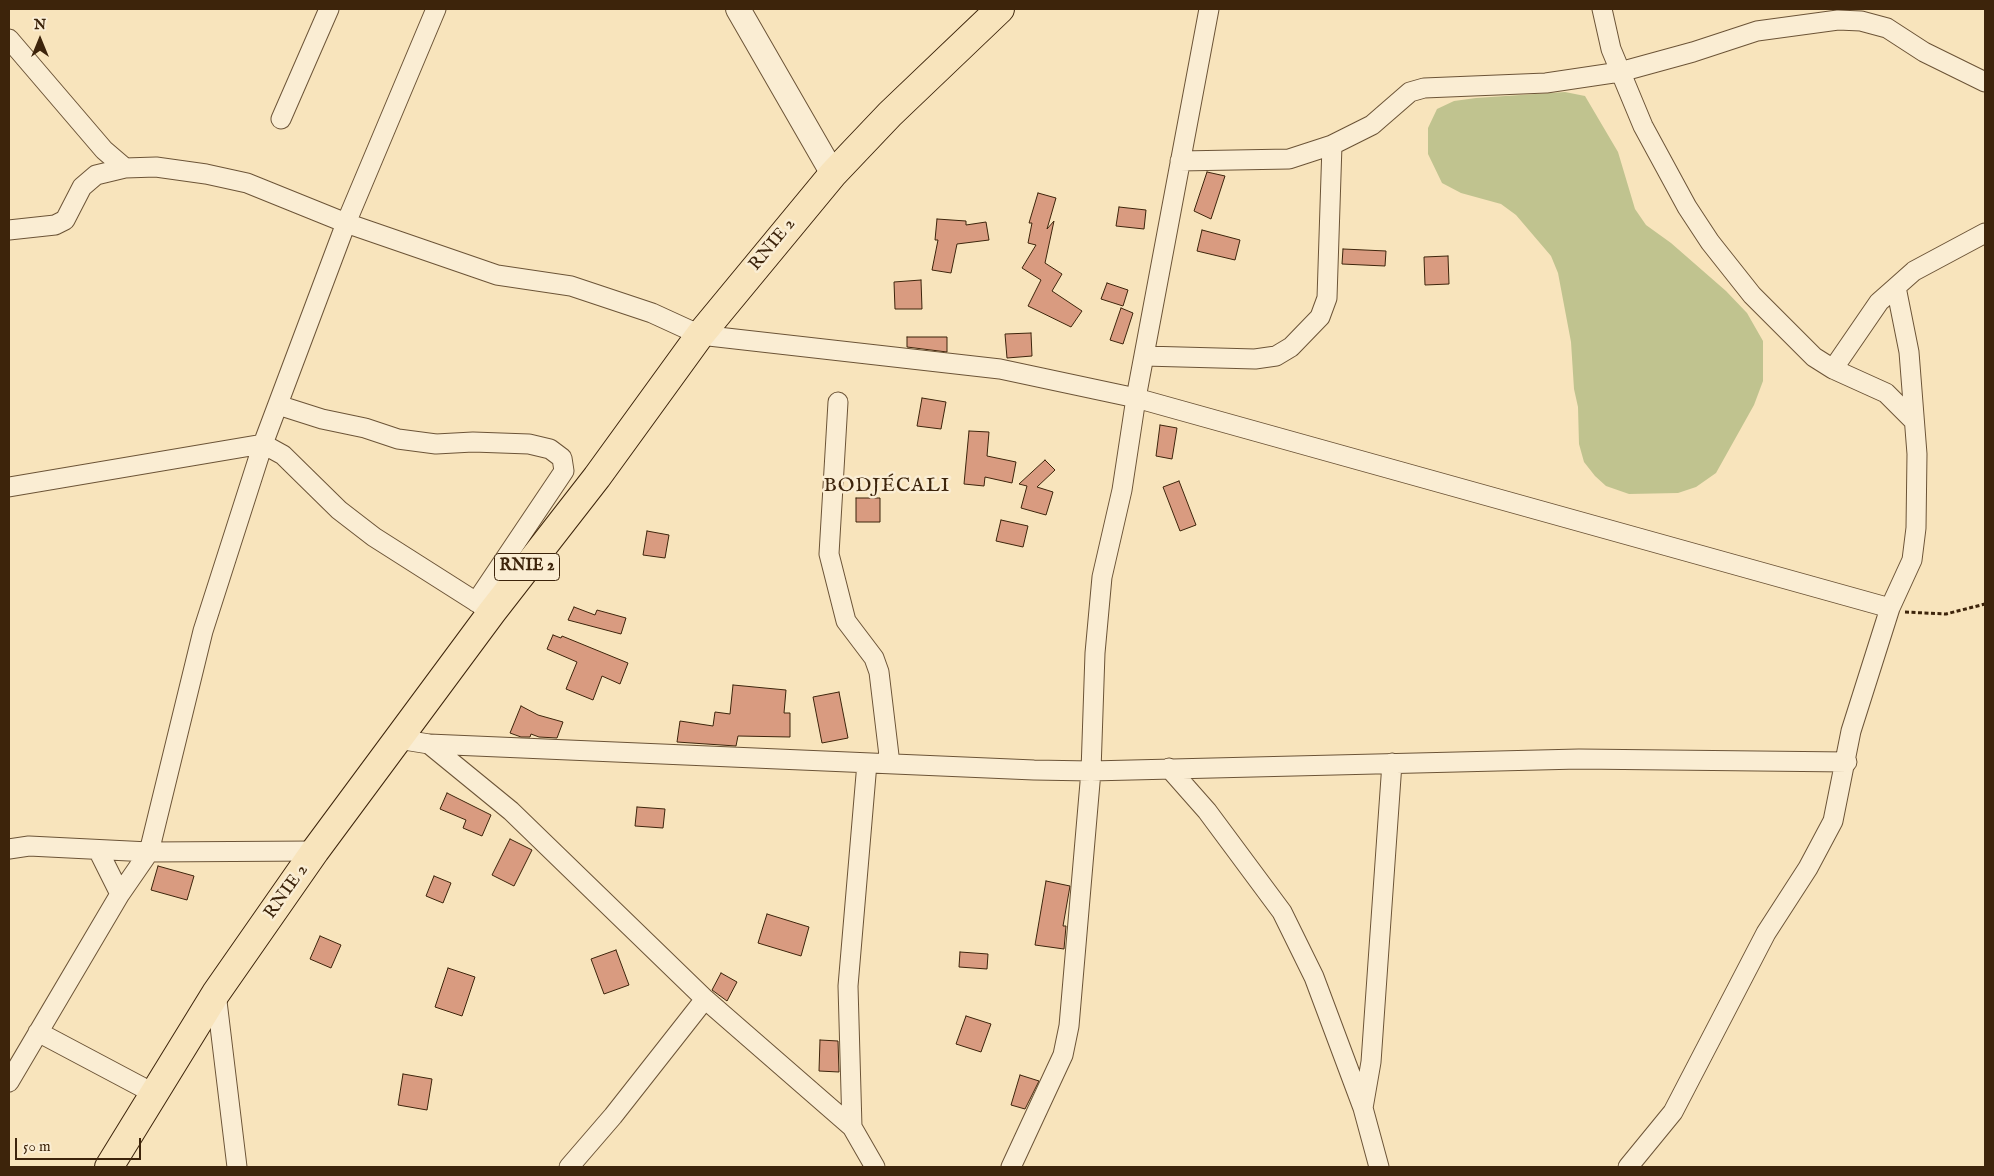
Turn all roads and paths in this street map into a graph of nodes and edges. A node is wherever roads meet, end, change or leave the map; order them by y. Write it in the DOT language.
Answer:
graph roads {
  1 [pos="329,9"];
  2 [pos="436,9"];
  3 [pos="738,9"];
  4 [pos="1000,9"];
  5 [pos="1209,9"];
  6 [pos="1602,9"];
  7 [pos="9,39"];
  8 [pos="1620,72"];
  9 [pos="1985,82"];
  10 [pos="281,119"];
  11 [pos="1332,145"];
  12 [pos="1180,161"];
  13 [pos="125,168"];
  14 [pos="833,174"];
  15 [pos="346,223"];
  16 [pos="9,230"];
  17 [pos="1985,233"];
  18 [pos="1896,287"];
  19 [pos="700,335"];
  20 [pos="1144,356"];
  21 [pos="1833,369"];
  22 [pos="1136,398"];
  23 [pos="838,402"];
  24 [pos="278,405"];
  25 [pos="1913,420"];
  26 [pos="264,444"];
  27 [pos="9,487"];
  28 [pos="1985,604"];
  29 [pos="484,607"];
  30 [pos="1890,608"];
  31 [pos="398,739"];
  32 [pos="430,744"];
  33 [pos="1846,762"];
  34 [pos="866,763"];
  35 [pos="1392,763"];
  36 [pos="890,764"];
  37 [pos="1169,768"];
  38 [pos="1091,771"];
  39 [pos="9,849"];
  40 [pos="98,850"];
  41 [pos="315,851"];
  42 [pos="149,852"];
  43 [pos="120,894"];
  44 [pos="216,993"];
  45 [pos="706,999"];
  46 [pos="38,1032"];
  47 [pos="9,1082"];
  48 [pos="153,1092"];
  49 [pos="1363,1108"];
  50 [pos="852,1127"];
  51 [pos="868,1163"];
  52 [pos="109,1167"];
  53 [pos="237,1167"];
  54 [pos="568,1167"];
  55 [pos="1011,1167"];
  56 [pos="1379,1167"];
  57 [pos="1628,1167"];
  1 -- 10 [label="street"];
  2 -- 15 [label="street"];
  3 -- 14 [label="street"];
  4 -- 14 [label="main road, RNIE 2 / RNIE 2"];
  5 -- 12 [label="street"];
  6 -- 8 [label="street"];
  7 -- 13 [label="street"];
  8 -- 9 [label="street"];
  8 -- 11 [label="street"];
  8 -- 21 [label="street"];
  11 -- 12 [label="street"];
  11 -- 20 [label="street"];
  12 -- 20 [label="street"];
  13 -- 15 [label="street"];
  13 -- 16 [label="street"];
  14 -- 19 [label="main road, RNIE 2 / RNIE 2"];
  15 -- 19 [label="street"];
  15 -- 24 [label="street"];
  17 -- 18 [label="street"];
  18 -- 21 [label="street"];
  18 -- 25 [label="street"];
  19 -- 22 [label="street"];
  19 -- 29 [label="main road, RNIE 2 / RNIE 2"];
  20 -- 22 [label="street"];
  21 -- 25 [label="street"];
  22 -- 30 [label="street"];
  22 -- 38 [label="street"];
  23 -- 36 [label="street"];
  24 -- 26 [label="street"];
  24 -- 29 [label="street"];
  25 -- 30 [label="street"];
  26 -- 27 [label="street"];
  26 -- 29 [label="street"];
  26 -- 42 [label="street"];
  28 -- 30 [label="path"];
  29 -- 31 [label="main road, RNIE 2 / RNIE 2"];
  30 -- 33 [label="street"];
  31 -- 32 [label="street"];
  31 -- 41 [label="main road, RNIE 2 / RNIE 2"];
  32 -- 34 [label="street"];
  32 -- 45 [label="street"];
  33 -- 35 [label="street"];
  33 -- 57 [label="street"];
  34 -- 36 [label="street"];
  34 -- 50 [label="street"];
  35 -- 37 [label="street"];
  35 -- 49 [label="street"];
  36 -- 38 [label="street"];
  37 -- 38 [label="street"];
  37 -- 49 [label="street"];
  38 -- 55 [label="street"];
  39 -- 40 [label="street"];
  40 -- 42 [label="street"];
  40 -- 43 [label="street"];
  41 -- 42 [label="street"];
  41 -- 44 [label="main road, RNIE 2 / RNIE 2"];
  42 -- 43 [label="street"];
  43 -- 46 [label="street"];
  44 -- 48 [label="main road, RNIE 2 / RNIE 2"];
  44 -- 53 [label="street"];
  45 -- 50 [label="street"];
  45 -- 54 [label="street"];
  46 -- 47 [label="street"];
  46 -- 48 [label="street"];
  48 -- 52 [label="main road, RNIE 2 / RNIE 2"];
  49 -- 56 [label="street"];
  50 -- 51 [label="street"];
}
